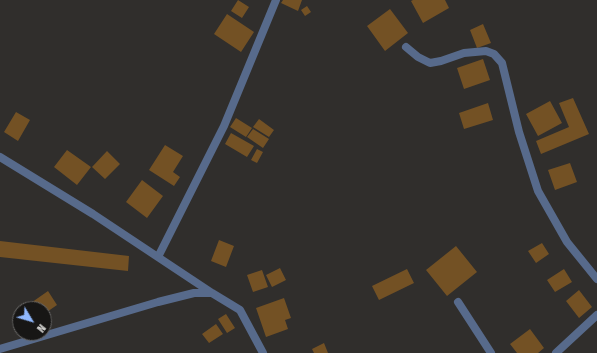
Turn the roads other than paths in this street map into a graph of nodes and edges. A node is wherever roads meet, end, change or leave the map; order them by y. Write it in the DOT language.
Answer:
graph roads {
  1 [pos="276,0"];
  2 [pos="406,47"];
  3 [pos="0,157"];
  4 [pos="158,257"];
  5 [pos="597,278"];
  6 [pos="212,293"];
  7 [pos="458,302"];
  8 [pos="597,315"];
  9 [pos="0,349"];
  10 [pos="263,353"];
  11 [pos="492,353"];
  12 [pos="556,353"];
  1 -- 4 [label="street"];
  2 -- 5 [label="street"];
  3 -- 4 [label="street"];
  4 -- 6 [label="street"];
  6 -- 9 [label="street"];
  6 -- 10 [label="street"];
  7 -- 11 [label="street"];
  8 -- 12 [label="street"];
}
